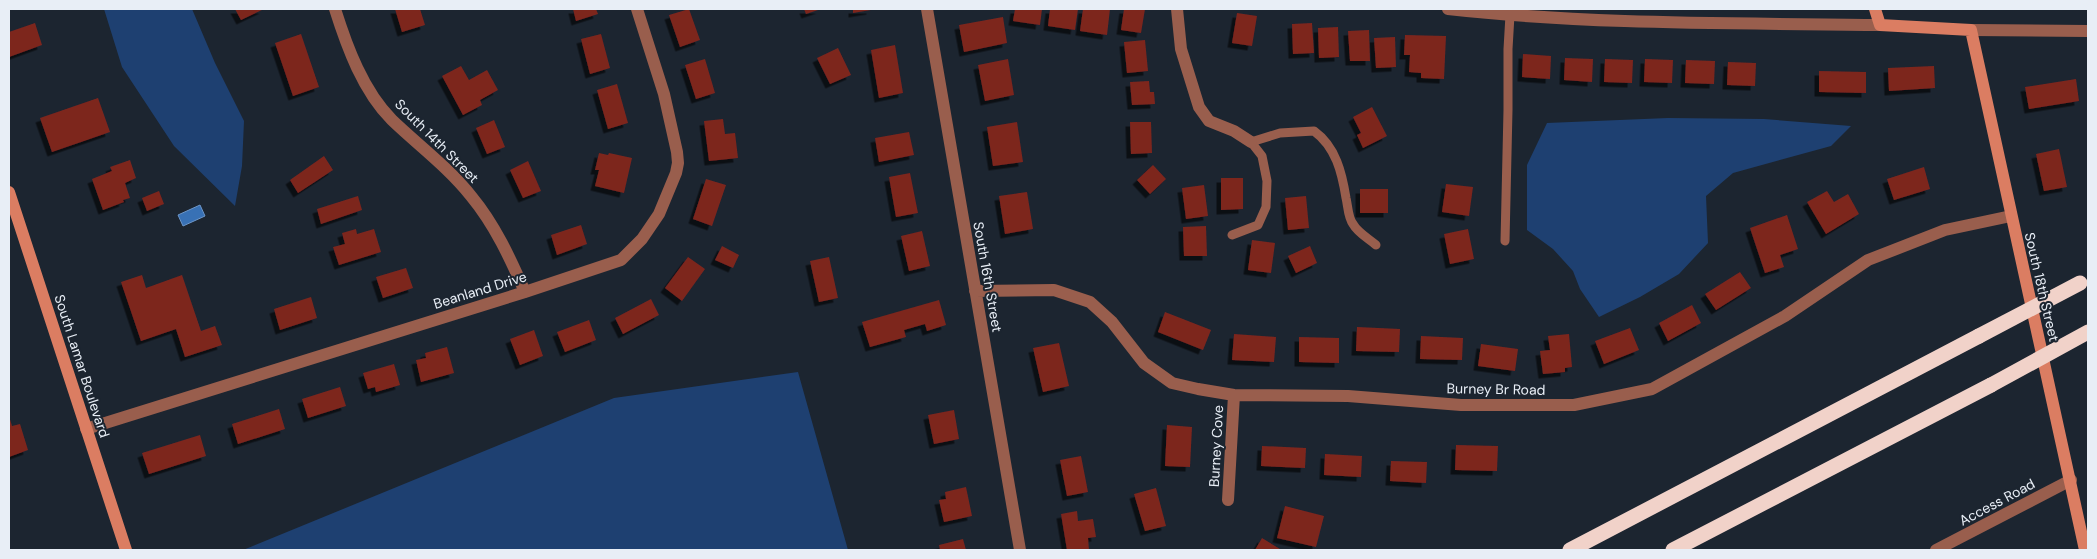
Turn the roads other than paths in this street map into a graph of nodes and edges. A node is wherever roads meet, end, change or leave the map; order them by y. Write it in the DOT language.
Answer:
graph roads {
  1 [pos="335,9"];
  2 [pos="637,9"];
  3 [pos="927,9"];
  4 [pos="1177,9"];
  5 [pos="1448,9"];
  6 [pos="1875,9"];
  7 [pos="1510,15"];
  8 [pos="1880,25"];
  9 [pos="1971,30"];
  10 [pos="2088,31"];
  11 [pos="1251,142"];
  12 [pos="9,192"];
  13 [pos="11,209"];
  14 [pos="2011,216"];
  15 [pos="1232,235"];
  16 [pos="1505,241"];
  17 [pos="1376,245"];
  18 [pos="2084,281"];
  19 [pos="975,291"];
  20 [pos="525,292"];
  21 [pos="2088,332"];
  22 [pos="1234,395"];
  23 [pos="86,428"];
  24 [pos="2071,480"];
  25 [pos="1228,500"];
  26 [pos="126,550"];
  27 [pos="1020,550"];
  28 [pos="1570,550"];
  29 [pos="1673,550"];
  30 [pos="1936,550"];
  31 [pos="2085,550"];
  1 -- 20 [label="street, South 14th Street"];
  2 -- 20 [label="street, Beanland Drive"];
  3 -- 19 [label="street, South 16th Street"];
  4 -- 11 [label="street"];
  5 -- 7 [label="street"];
  6 -- 8 [label="street"];
  7 -- 8 [label="street"];
  7 -- 16 [label="lane"];
  8 -- 9 [label="street"];
  9 -- 10 [label="street"];
  9 -- 14 [label="street, South 18th Street"];
  11 -- 15 [label="lane"];
  11 -- 17 [label="lane"];
  12 -- 13 [label="street, South Lamar Boulevard"];
  13 -- 23 [label="street, South Lamar Boulevard"];
  14 -- 22 [label="street, Burney Br Road"];
  14 -- 24 [label="street, South 18th Street"];
  18 -- 28 [label="highway, bridge"];
  19 -- 22 [label="street, Burney Br Road"];
  19 -- 27 [label="street, South 16th Street"];
  20 -- 23 [label="street, Beanland Drive"];
  21 -- 29 [label="highway, bridge"];
  22 -- 25 [label="street, Burney Cove"];
  23 -- 26 [label="street, South Lamar Boulevard"];
  24 -- 30 [label="street, Access Road"];
  24 -- 31 [label="street, South 18th Street"];
}
